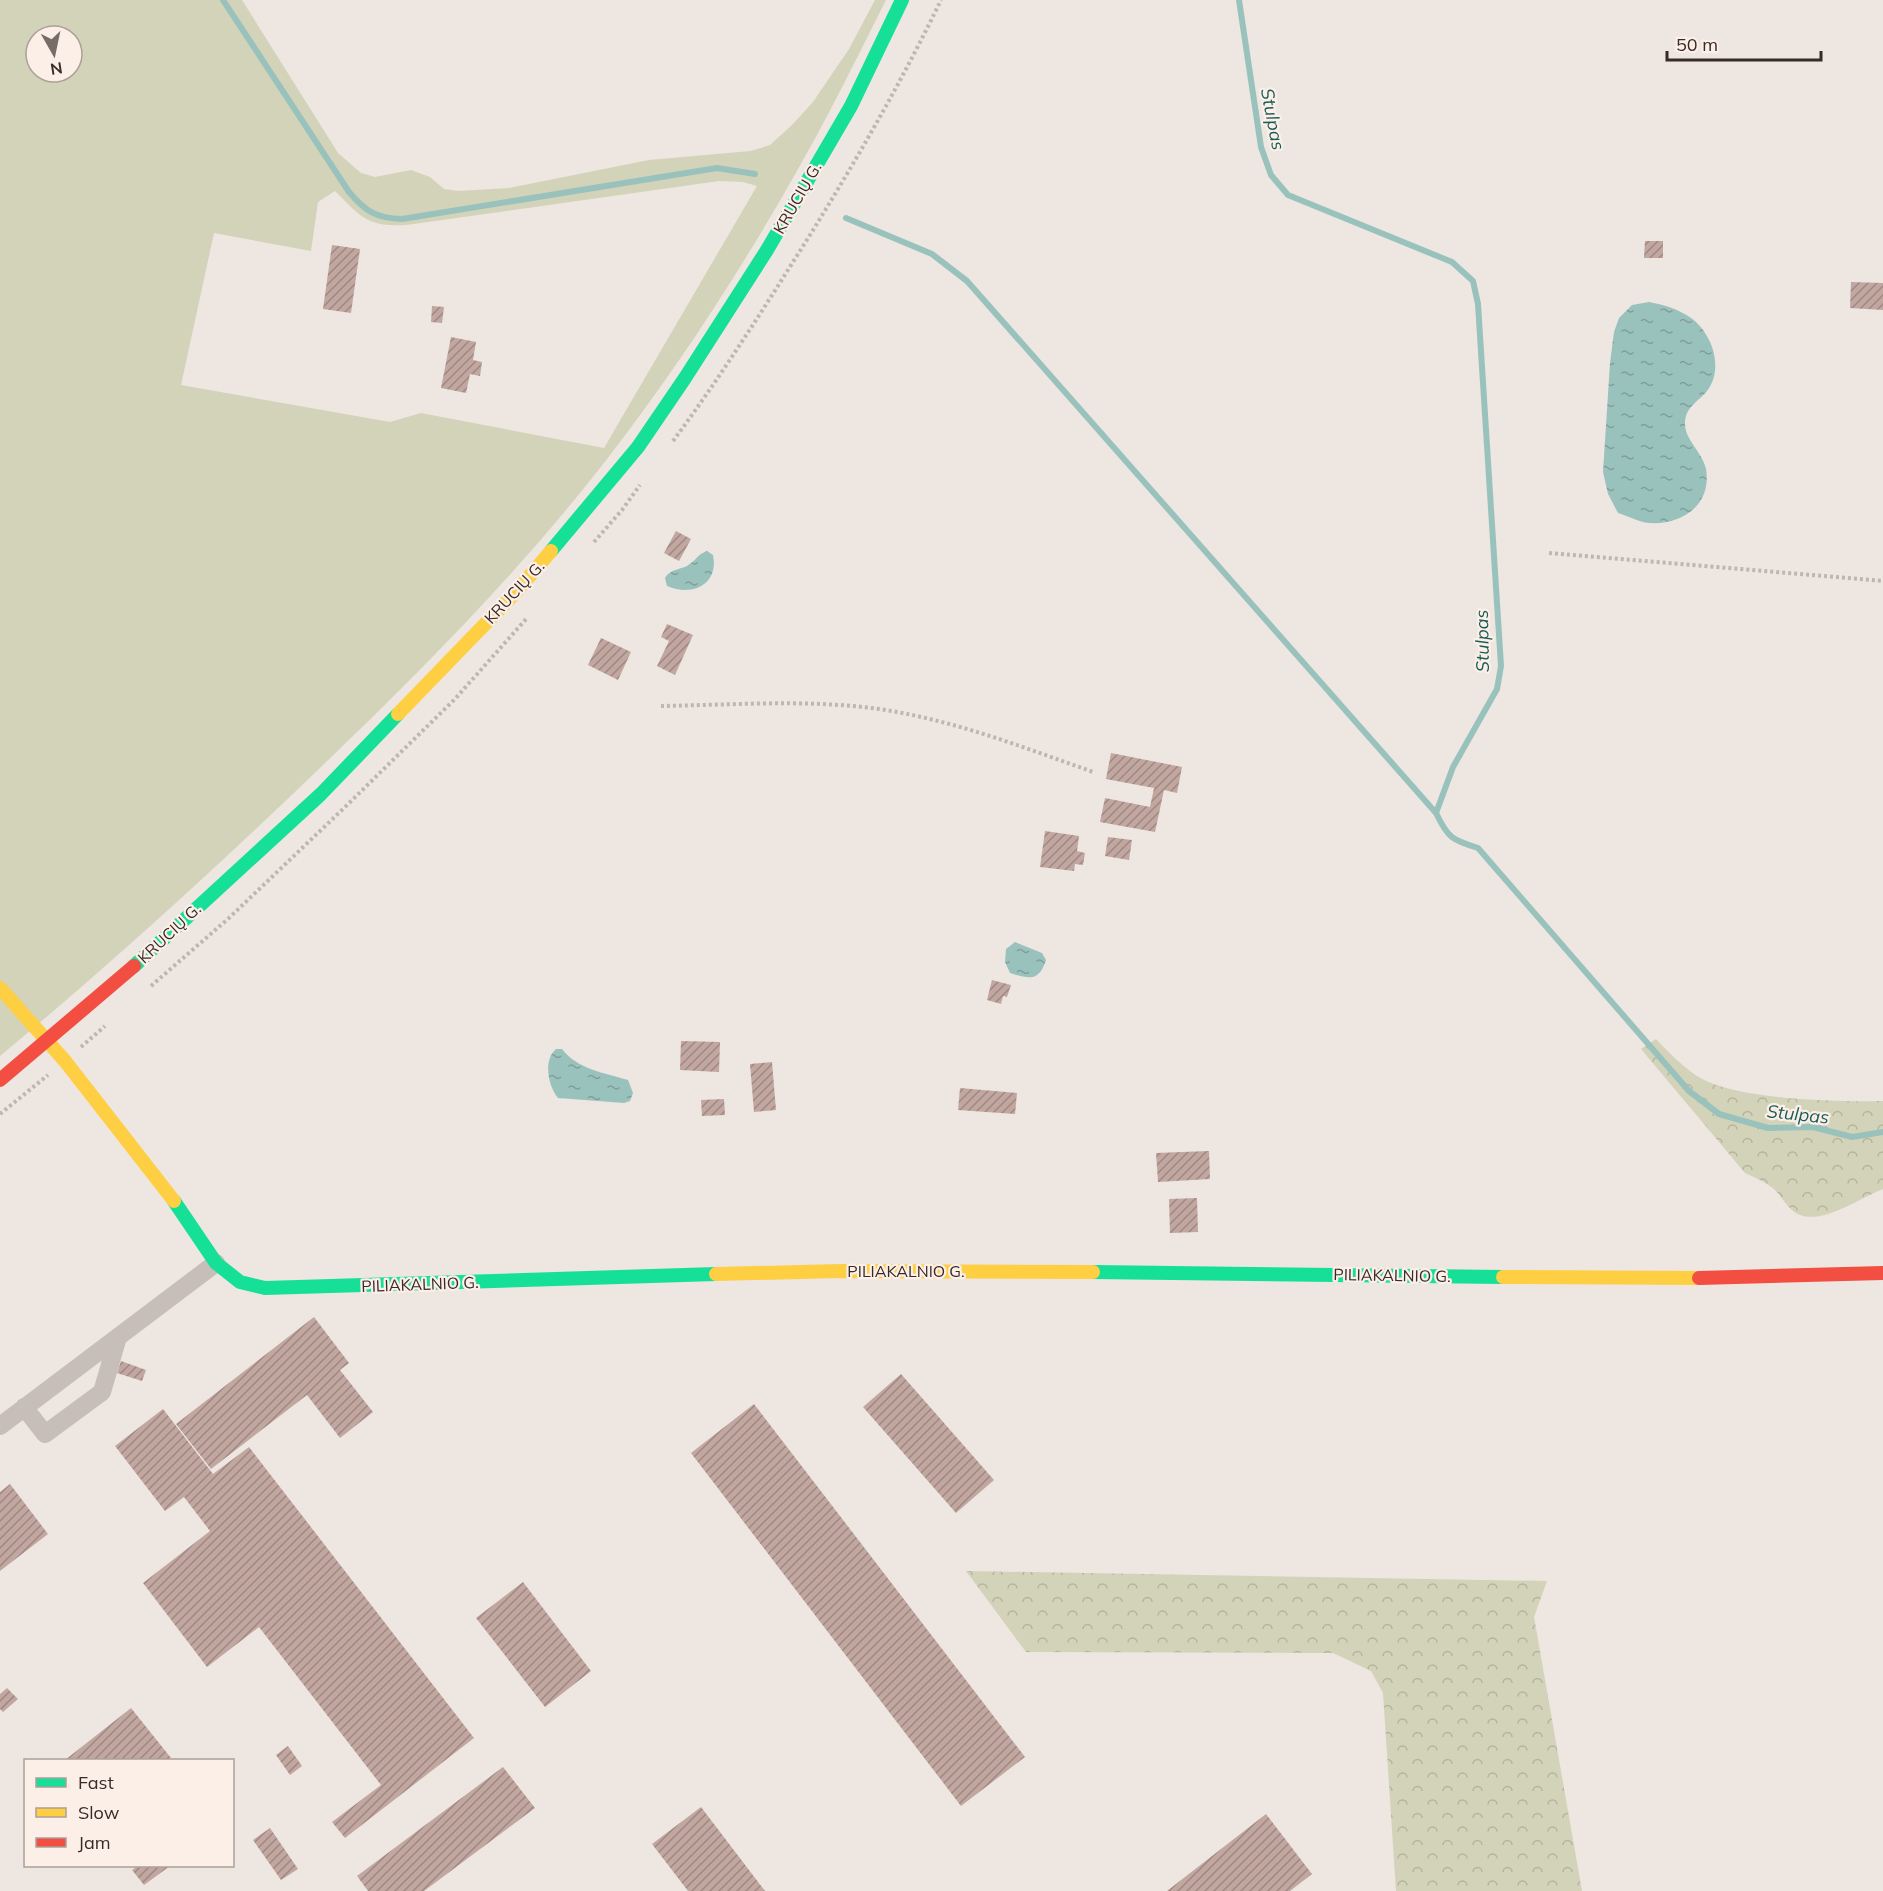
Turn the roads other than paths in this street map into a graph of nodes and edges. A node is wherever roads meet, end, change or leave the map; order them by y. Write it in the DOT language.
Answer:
graph roads {
  1 [pos="902,0"];
  2 [pos="0,988"];
  3 [pos="48,1040"];
  4 [pos="0,1080"];
  5 [pos="216,1263"];
  6 [pos="1883,1273"];
  7 [pos="118,1337"];
  8 [pos="24,1407"];
  9 [pos="0,1426"];
  1 -- 3 [label="street, KRUCIŲ G."];
  2 -- 3 [label="street, PILIAKALNIO G."];
  3 -- 4 [label="street, KRUCIŲ G."];
  3 -- 5 [label="street, PILIAKALNIO G."];
  5 -- 6 [label="street, PILIAKALNIO G."];
  5 -- 7 [label="street"];
  7 -- 8 [label="street"];
  7 -- 8 [label="street"];
  8 -- 9 [label="street"];
}
